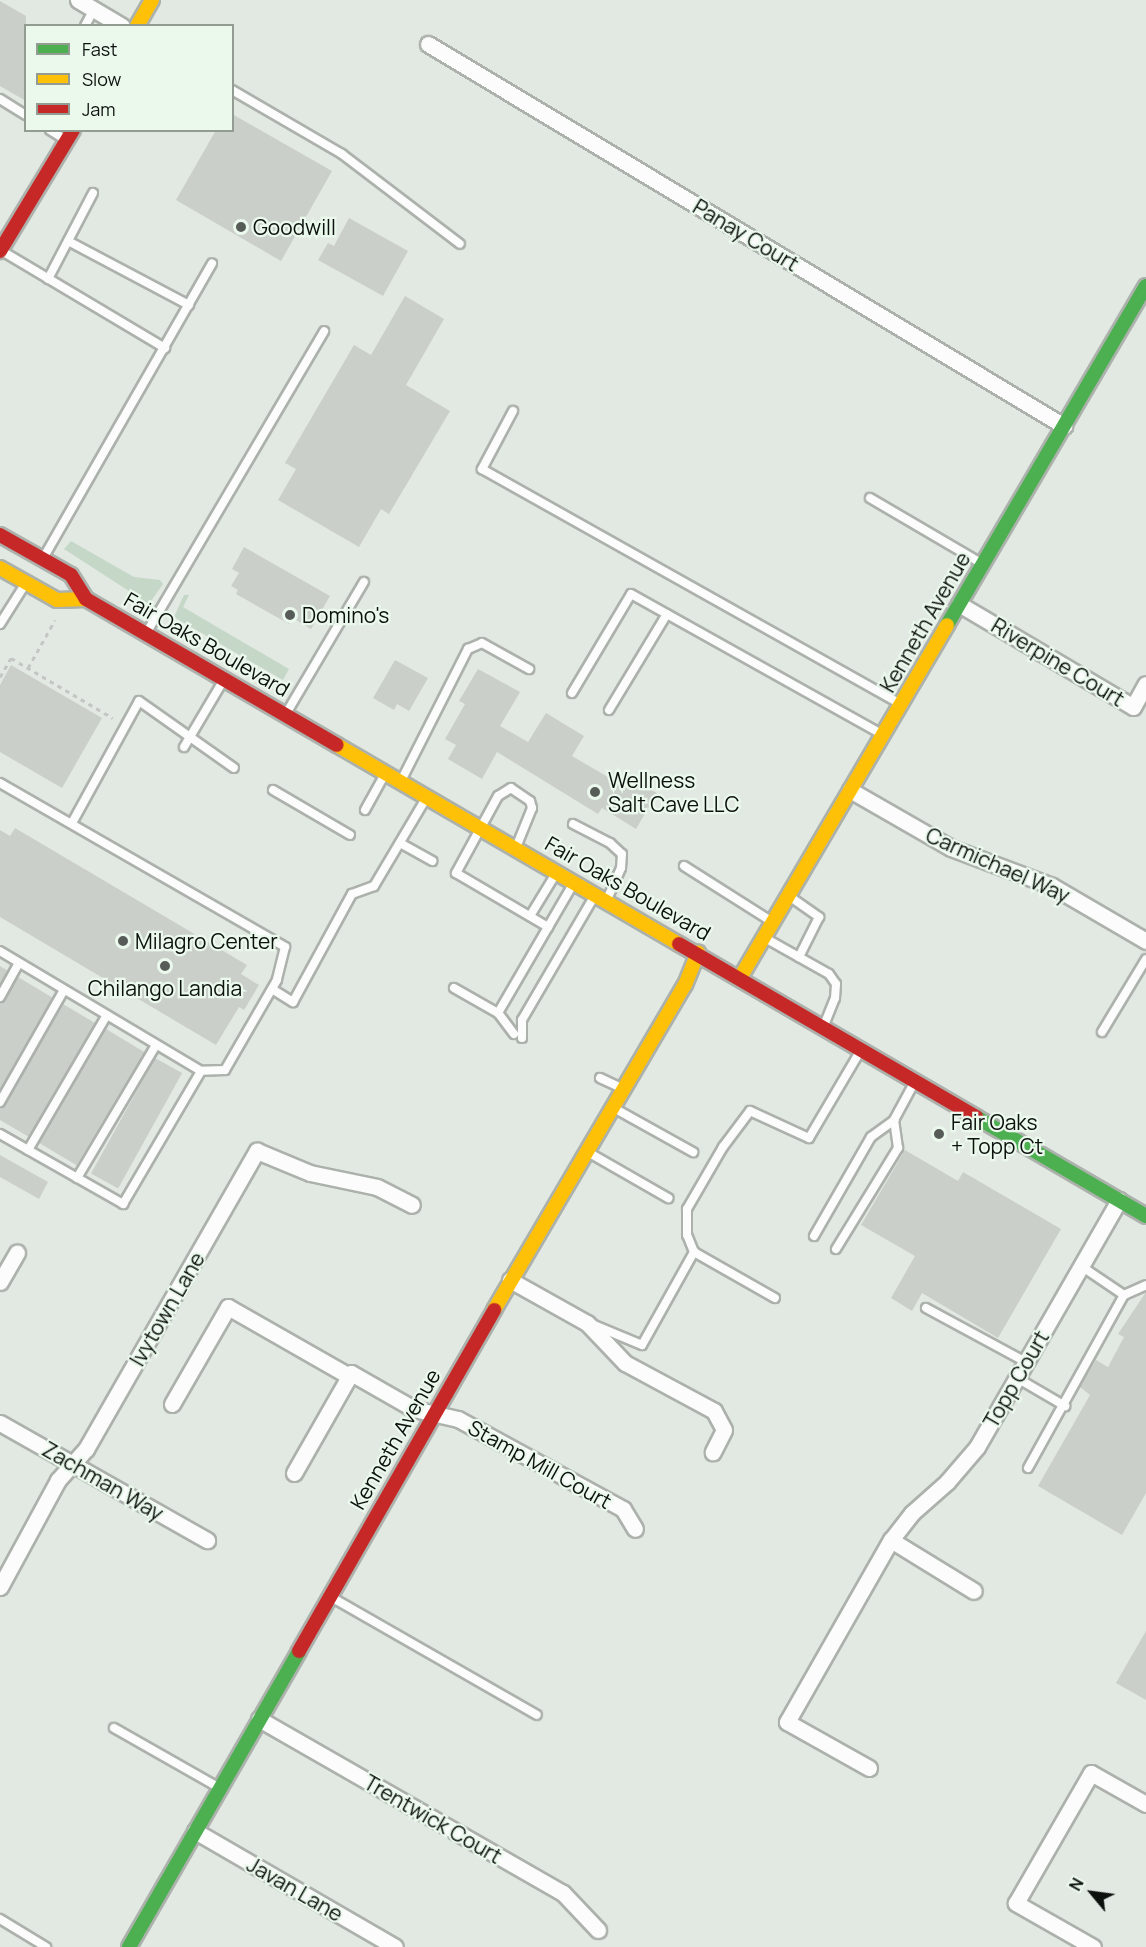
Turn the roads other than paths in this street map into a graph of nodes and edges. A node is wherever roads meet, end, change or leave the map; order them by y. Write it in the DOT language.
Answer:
graph roads {
  1 [pos="78,0"];
  2 [pos="152,0"];
  3 [pos="94,9"];
  4 [pos="86,24"];
  5 [pos="119,24"];
  6 [pos="138,24"];
  7 [pos="428,44"];
  8 [pos="234,91"];
  9 [pos="0,99"];
  10 [pos="24,114"];
  11 [pos="70,136"];
  12 [pos="93,193"];
  13 [pos="68,241"];
  14 [pos="460,244"];
  15 [pos="0,251"];
  16 [pos="212,263"];
  17 [pos="48,279"];
  18 [pos="1146,286"];
  19 [pos="189,305"];
  20 [pos="324,331"];
  21 [pos="165,348"];
  22 [pos="513,411"];
  23 [pos="1064,426"];
  24 [pos="870,498"];
  25 [pos="0,535"];
  26 [pos="43,559"];
  27 [pos="983,564"];
  28 [pos="0,568"];
  29 [pos="26,582"];
  30 [pos="364,582"];
  31 [pos="86,599"];
  32 [pos="959,604"];
  33 [pos="667,614"];
  34 [pos="0,624"];
  35 [pos="146,633"];
  36 [pos="529,669"];
  37 [pos="225,678"];
  38 [pos="1146,684"];
  39 [pos="572,693"];
  40 [pos="901,704"];
  41 [pos="609,710"];
  42 [pos="287,713"];
  43 [pos="883,735"];
  44 [pos="189,738"];
  45 [pos="184,747"];
  46 [pos="234,768"];
  47 [pos="387,772"];
  48 [pos="401,780"];
  49 [pos="0,783"];
  50 [pos="273,790"];
  51 [pos="850,790"];
  52 [pos="428,796"];
  53 [pos="365,810"];
  54 [pos="72,823"];
  55 [pos="573,824"];
  56 [pos="483,828"];
  57 [pos="350,835"];
  58 [pos="400,843"];
  59 [pos="516,847"];
  60 [pos="432,861"];
  61 [pos="684,866"];
  62 [pos="557,871"];
  63 [pos="574,881"];
  64 [pos="788,895"];
  65 [pos="601,897"];
  66 [pos="530,916"];
  67 [pos="773,921"];
  68 [pos="548,927"];
  69 [pos="763,937"];
  70 [pos="1146,941"];
  71 [pos="0,951"];
  72 [pos="698,954"];
  73 [pos="799,957"];
  74 [pos="1146,959"];
  75 [pos="19,963"];
  76 [pos="740,978"];
  77 [pos="454,988"];
  78 [pos="272,989"];
  79 [pos="64,990"];
  80 [pos="0,997"];
  81 [pos="498,1014"];
  82 [pos="107,1016"];
  83 [pos="823,1027"];
  84 [pos="1102,1032"];
  85 [pos="514,1034"];
  86 [pos="522,1038"];
  87 [pos="156,1045"];
  88 [pos="861,1049"];
  89 [pos="201,1071"];
  90 [pos="600,1077"];
  91 [pos="914,1083"];
  92 [pos="621,1088"];
  93 [pos="0,1102"];
  94 [pos="610,1106"];
  95 [pos="894,1120"];
  96 [pos="0,1134"];
  97 [pos="28,1150"];
  98 [pos="585,1150"];
  99 [pos="693,1152"];
  100 [pos="77,1178"];
  101 [pos="668,1197"];
  102 [pos="1119,1200"];
  103 [pos="412,1205"];
  104 [pos="1146,1216"];
  105 [pos="814,1236"];
  106 [pos="836,1249"];
  107 [pos="17,1252"];
  108 [pos="694,1252"];
  109 [pos="1081,1266"];
  110 [pos="510,1280"];
  111 [pos="0,1282"];
  112 [pos="1146,1285"];
  113 [pos="1124,1295"];
  114 [pos="775,1298"];
  115 [pos="926,1308"];
  116 [pos="587,1323"];
  117 [pos="1026,1362"];
  118 [pos="349,1376"];
  119 [pos="1017,1378"];
  120 [pos="172,1404"];
  121 [pos="1065,1406"];
  122 [pos="434,1413"];
  123 [pos="0,1423"];
  124 [pos="713,1452"];
  125 [pos="73,1464"];
  126 [pos="1028,1468"];
  127 [pos="294,1473"];
  128 [pos="635,1529"];
  129 [pos="207,1540"];
  130 [pos="891,1540"];
  131 [pos="0,1587"];
  132 [pos="974,1591"];
  133 [pos="330,1596"];
  134 [pos="537,1715"];
  135 [pos="259,1719"];
  136 [pos="114,1728"];
  137 [pos="870,1768"];
  138 [pos="220,1788"];
  139 [pos="1146,1804"];
  140 [pos="195,1831"];
  141 [pos="0,1919"];
  142 [pos="598,1930"];
  143 [pos="45,1947"];
  144 [pos="129,1947"];
  145 [pos="395,1947"];
  146 [pos="1093,1947"];
  1 -- 3 [label="street"];
  2 -- 6 [label="street"];
  3 -- 4 [label="lane"];
  3 -- 5 [label="street"];
  7 -- 23 [label="street, Panay Court"];
  8 -- 14 [label="lane"];
  9 -- 10 [label="lane"];
  11 -- 15 [label="street"];
  12 -- 13 [label="lane"];
  13 -- 17 [label="lane"];
  13 -- 19 [label="lane"];
  15 -- 17 [label="lane"];
  16 -- 19 [label="lane"];
  17 -- 21 [label="lane"];
  18 -- 23 [label="street, Kenneth Avenue"];
  19 -- 21 [label="lane"];
  20 -- 35 [label="lane"];
  21 -- 26 [label="lane"];
  22 -- 40 [label="lane"];
  23 -- 27 [label="street, Kenneth Avenue"];
  24 -- 27 [label="lane"];
  25 -- 26 [label="street, Fair Oaks Boulevard"];
  26 -- 31 [label="street, Fair Oaks Boulevard"];
  27 -- 32 [label="street, Kenneth Avenue"];
  28 -- 29 [label="street"];
  29 -- 31 [label="street"];
  29 -- 34 [label="lane"];
  30 -- 42 [label="lane"];
  31 -- 35 [label="street, Fair Oaks Boulevard"];
  32 -- 38 [label="street, Riverpine Court"];
  32 -- 40 [label="street, Kenneth Avenue"];
  33 -- 39 [label="lane"];
  33 -- 41 [label="lane"];
  33 -- 43 [label="lane"];
  35 -- 37 [label="street, Fair Oaks Boulevard"];
  36 -- 48 [label="lane"];
  37 -- 42 [label="street, Fair Oaks Boulevard"];
  37 -- 44 [label="lane"];
  40 -- 43 [label="street, Kenneth Avenue"];
  42 -- 47 [label="street, Fair Oaks Boulevard"];
  43 -- 51 [label="street, Kenneth Avenue"];
  44 -- 45 [label="lane"];
  44 -- 46 [label="lane"];
  44 -- 54 [label="lane"];
  47 -- 48 [label="street, Fair Oaks Boulevard"];
  47 -- 53 [label="lane"];
  48 -- 52 [label="street, Fair Oaks Boulevard"];
  49 -- 54 [label="lane"];
  50 -- 57 [label="lane"];
  51 -- 64 [label="street, Kenneth Avenue"];
  51 -- 70 [label="street, Carmichael Way"];
  52 -- 56 [label="street, Fair Oaks Boulevard"];
  52 -- 58 [label="lane"];
  54 -- 78 [label="lane"];
  55 -- 65 [label="lane"];
  56 -- 59 [label="street, Fair Oaks Boulevard"];
  56 -- 59 [label="lane"];
  56 -- 66 [label="lane"];
  58 -- 60 [label="lane"];
  58 -- 78 [label="lane"];
  59 -- 62 [label="street, Fair Oaks Boulevard"];
  61 -- 67 [label="lane"];
  62 -- 63 [label="street, Fair Oaks Boulevard"];
  62 -- 66 [label="lane"];
  63 -- 65 [label="street, Fair Oaks Boulevard"];
  63 -- 68 [label="lane"];
  64 -- 67 [label="street, Kenneth Avenue"];
  64 -- 73 [label="lane"];
  65 -- 72 [label="street, Fair Oaks Boulevard"];
  65 -- 86 [label="lane"];
  66 -- 68 [label="lane"];
  67 -- 69 [label="street, Kenneth Avenue"];
  68 -- 81 [label="lane"];
  69 -- 73 [label="lane"];
  69 -- 76 [label="street, Kenneth Avenue"];
  71 -- 75 [label="lane"];
  72 -- 76 [label="street, Fair Oaks Boulevard"];
  72 -- 92 [label="street, Kenneth Avenue"];
  73 -- 83 [label="lane"];
  74 -- 84 [label="lane"];
  75 -- 79 [label="lane"];
  75 -- 80 [label="lane"];
  76 -- 83 [label="street, Fair Oaks Boulevard"];
  77 -- 81 [label="lane"];
  78 -- 89 [label="lane"];
  79 -- 82 [label="lane"];
  79 -- 93 [label="lane"];
  81 -- 85 [label="lane"];
  82 -- 87 [label="lane"];
  82 -- 97 [label="lane"];
  83 -- 88 [label="street, Fair Oaks Boulevard"];
  87 -- 89 [label="lane"];
  87 -- 100 [label="lane"];
  88 -- 91 [label="street, Fair Oaks Boulevard"];
  88 -- 108 [label="lane"];
  89 -- 100 [label="lane"];
  90 -- 92 [label="lane"];
  91 -- 95 [label="lane"];
  91 -- 102 [label="street, Fair Oaks Boulevard"];
  92 -- 94 [label="street, Kenneth Avenue"];
  94 -- 98 [label="street, Kenneth Avenue"];
  94 -- 99 [label="lane"];
  95 -- 105 [label="lane"];
  95 -- 106 [label="lane"];
  96 -- 97 [label="lane"];
  97 -- 100 [label="lane"];
  98 -- 101 [label="lane"];
  98 -- 110 [label="street, Kenneth Avenue"];
  102 -- 104 [label="street, Fair Oaks Boulevard"];
  102 -- 109 [label="street, Topp Court"];
  103 -- 125 [label="street, Ivytown Lane"];
  107 -- 111 [label="street"];
  108 -- 114 [label="lane"];
  108 -- 116 [label="lane"];
  109 -- 113 [label="lane"];
  109 -- 117 [label="street, Topp Court"];
  110 -- 116 [label="street"];
  110 -- 122 [label="street, Kenneth Avenue"];
  112 -- 113 [label="lane"];
  113 -- 121 [label="lane"];
  115 -- 117 [label="lane"];
  116 -- 124 [label="street"];
  117 -- 119 [label="street, Topp Court"];
  118 -- 120 [label="street, Stamp Mill Court"];
  118 -- 122 [label="street, Stamp Mill Court"];
  118 -- 127 [label="street"];
  119 -- 121 [label="lane"];
  119 -- 130 [label="street, Topp Court"];
  121 -- 126 [label="lane"];
  122 -- 128 [label="street, Stamp Mill Court"];
  122 -- 133 [label="street, Kenneth Avenue"];
  123 -- 125 [label="street, Zachman Way"];
  125 -- 129 [label="street, Zachman Way"];
  125 -- 131 [label="street, Ivytown Lane"];
  130 -- 132 [label="street"];
  130 -- 137 [label="street, Topp Court"];
  133 -- 134 [label="lane"];
  133 -- 135 [label="street, Kenneth Avenue"];
  135 -- 138 [label="street, Kenneth Avenue"];
  135 -- 142 [label="street, Trentwick Court"];
  136 -- 138 [label="lane"];
  138 -- 140 [label="street, Kenneth Avenue"];
  139 -- 146 [label="street"];
  140 -- 144 [label="street, Kenneth Avenue"];
  140 -- 145 [label="street, Javan Lane"];
  141 -- 143 [label="lane"];
}
